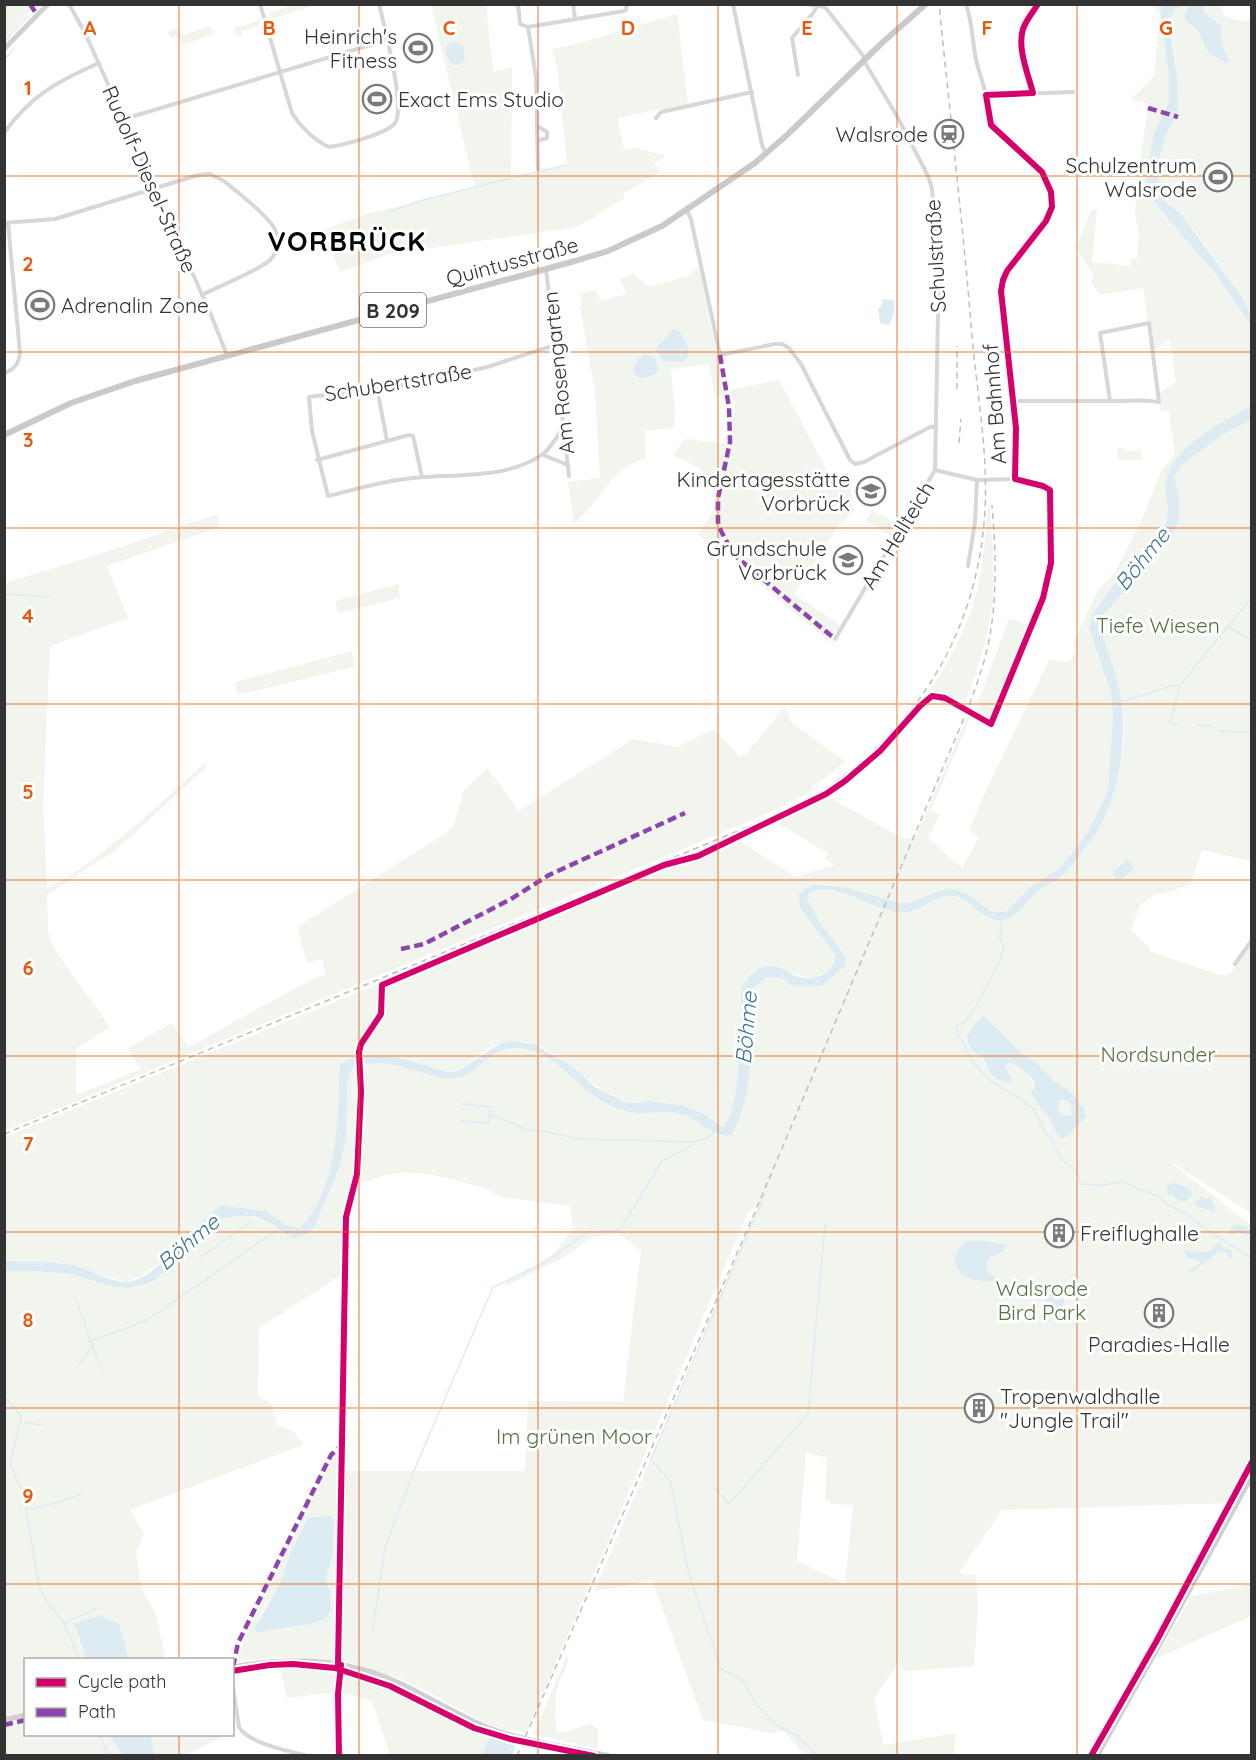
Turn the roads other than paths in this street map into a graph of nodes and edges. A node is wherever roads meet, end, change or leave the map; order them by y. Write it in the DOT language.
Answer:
graph roads {
  1 [pos="48,4"];
  2 [pos="69,4"];
  3 [pos="260,4"];
  4 [pos="380,4"];
  5 [pos="518,4"];
  6 [pos="573,4"];
  7 [pos="627,4"];
  8 [pos="733,4"];
  9 [pos="805,4"];
  10 [pos="926,4"];
  11 [pos="966,4"];
  12 [pos="1038,4"];
  13 [pos="824,6"];
  14 [pos="816,7"];
  15 [pos="575,19"];
  16 [pos="528,27"];
  17 [pos="387,40"];
  18 [pos="4,49"];
  19 [pos="864,59"];
  20 [pos="99,63"];
  21 [pos="280,71"];
  22 [pos="798,75"];
  23 [pos="752,92"];
  24 [pos="1073,92"];
  25 [pos="1033,93"];
  26 [pos="986,95"];
  27 [pos="656,118"];
  28 [pos="124,119"];
  29 [pos="537,126"];
  30 [pos="4,133"];
  31 [pos="537,141"];
  32 [pos="767,153"];
  33 [pos="538,169"];
  34 [pos="154,187"];
  35 [pos="687,211"];
  36 [pos="6,223"];
  37 [pos="546,269"];
  38 [pos="202,295"];
  39 [pos="555,345"];
  40 [pos="227,355"];
  41 [pos="4,373"];
  42 [pos="377,388"];
  43 [pos="1014,401"];
  44 [pos="1110,401"];
  45 [pos="936,427"];
  46 [pos="564,430"];
  47 [pos="4,435"];
  48 [pos="387,441"];
  49 [pos="542,455"];
  50 [pos="317,460"];
  51 [pos="568,465"];
  52 [pos="935,470"];
  53 [pos="569,476"];
  54 [pos="422,477"];
  55 [pos="1015,478"];
  56 [pos="977,480"];
  57 [pos="968,566"];
  58 [pos="835,639"];
  59 [pos="991,724"];
  60 [pos="1251,940"];
  61 [pos="1235,964"];
  62 [pos="1251,1476"];
  63 [pos="341,1665"];
  64 [pos="234,1667"];
  65 [pos="234,1694"];
  66 [pos="24,1715"];
  67 [pos="4,1720"];
  68 [pos="308,1755"];
  69 [pos="339,1755"];
  70 [pos="610,1755"];
  71 [pos="1097,1755"];
  1 -- 18 [label="street"];
  2 -- 20 [label="street, Rudolf-Diesel-Straße"];
  3 -- 21 [label="street"];
  4 -- 17 [label="street"];
  5 -- 16 [label="street"];
  6 -- 15 [label="street"];
  7 -- 15 [label="street"];
  8 -- 23 [label="street"];
  9 -- 14 [label="street"];
  10 -- 19 [label="main road, Quintusstraße / B 209"];
  11 -- 26 [label="street, Am Bahnhof"];
  12 -- 25 [label="street"];
  13 -- 14 [label="street"];
  13 -- 19 [label="street, Schulstraße"];
  14 -- 22 [label="street"];
  15 -- 16 [label="street"];
  16 -- 29 [label="street"];
  17 -- 21 [label="street"];
  17 -- 21 [label="street"];
  19 -- 32 [label="main road, Quintusstraße / B 209"];
  19 -- 45 [label="street, Schulstraße"];
  20 -- 28 [label="street, Rudolf-Diesel-Straße"];
  20 -- 30 [label="street"];
  21 -- 28 [label="street"];
  23 -- 27 [label="street"];
  23 -- 32 [label="street"];
  24 -- 25 [label="street"];
  25 -- 26 [label="street"];
  26 -- 43 [label="street, Am Bahnhof"];
  28 -- 34 [label="street, Rudolf-Diesel-Straße"];
  29 -- 31 [label="street"];
  29 -- 31 [label="street"];
  31 -- 33 [label="street"];
  32 -- 35 [label="main road, Quintusstraße / B 209"];
  34 -- 36 [label="street"];
  34 -- 38 [label="street, Rudolf-Diesel-Straße"];
  34 -- 38 [label="street"];
  35 -- 37 [label="main road, Quintusstraße / B 209"];
  35 -- 45 [label="street"];
  36 -- 41 [label="street"];
  37 -- 39 [label="street, Am Rosengarten"];
  37 -- 40 [label="main road, Quintusstraße / B 209"];
  38 -- 40 [label="street, Rudolf-Diesel-Straße"];
  39 -- 42 [label="street, Schubertstraße"];
  39 -- 46 [label="street, Am Rosengarten"];
  40 -- 47 [label="main road, Quintusstraße / B 209"];
  42 -- 48 [label="street"];
  42 -- 50 [label="street, Schubertstraße"];
  43 -- 44 [label="street"];
  43 -- 55 [label="street, Am Bahnhof"];
  44 -- 44 [label="street"];
  45 -- 52 [label="street, Schulstraße"];
  46 -- 49 [label="street"];
  46 -- 51 [label="street, Am Rosengarten"];
  48 -- 50 [label="street"];
  48 -- 54 [label="street"];
  49 -- 51 [label="street"];
  49 -- 54 [label="street"];
  50 -- 54 [label="street"];
  51 -- 53 [label="street, Am Rosengarten"];
  52 -- 56 [label="street, Am Hellteich"];
  52 -- 58 [label="street, Am Hellteich"];
  55 -- 56 [label="street, Am Hellteich"];
  55 -- 59 [label="street, Am Bahnhof"];
  56 -- 57 [label="street"];
  60 -- 61 [label="street"];
  62 -- 71 [label="street"];
  63 -- 64 [label="street"];
  63 -- 69 [label="street"];
  63 -- 70 [label="street"];
  65 -- 68 [label="street"];
  66 -- 67 [label="street"];
}
